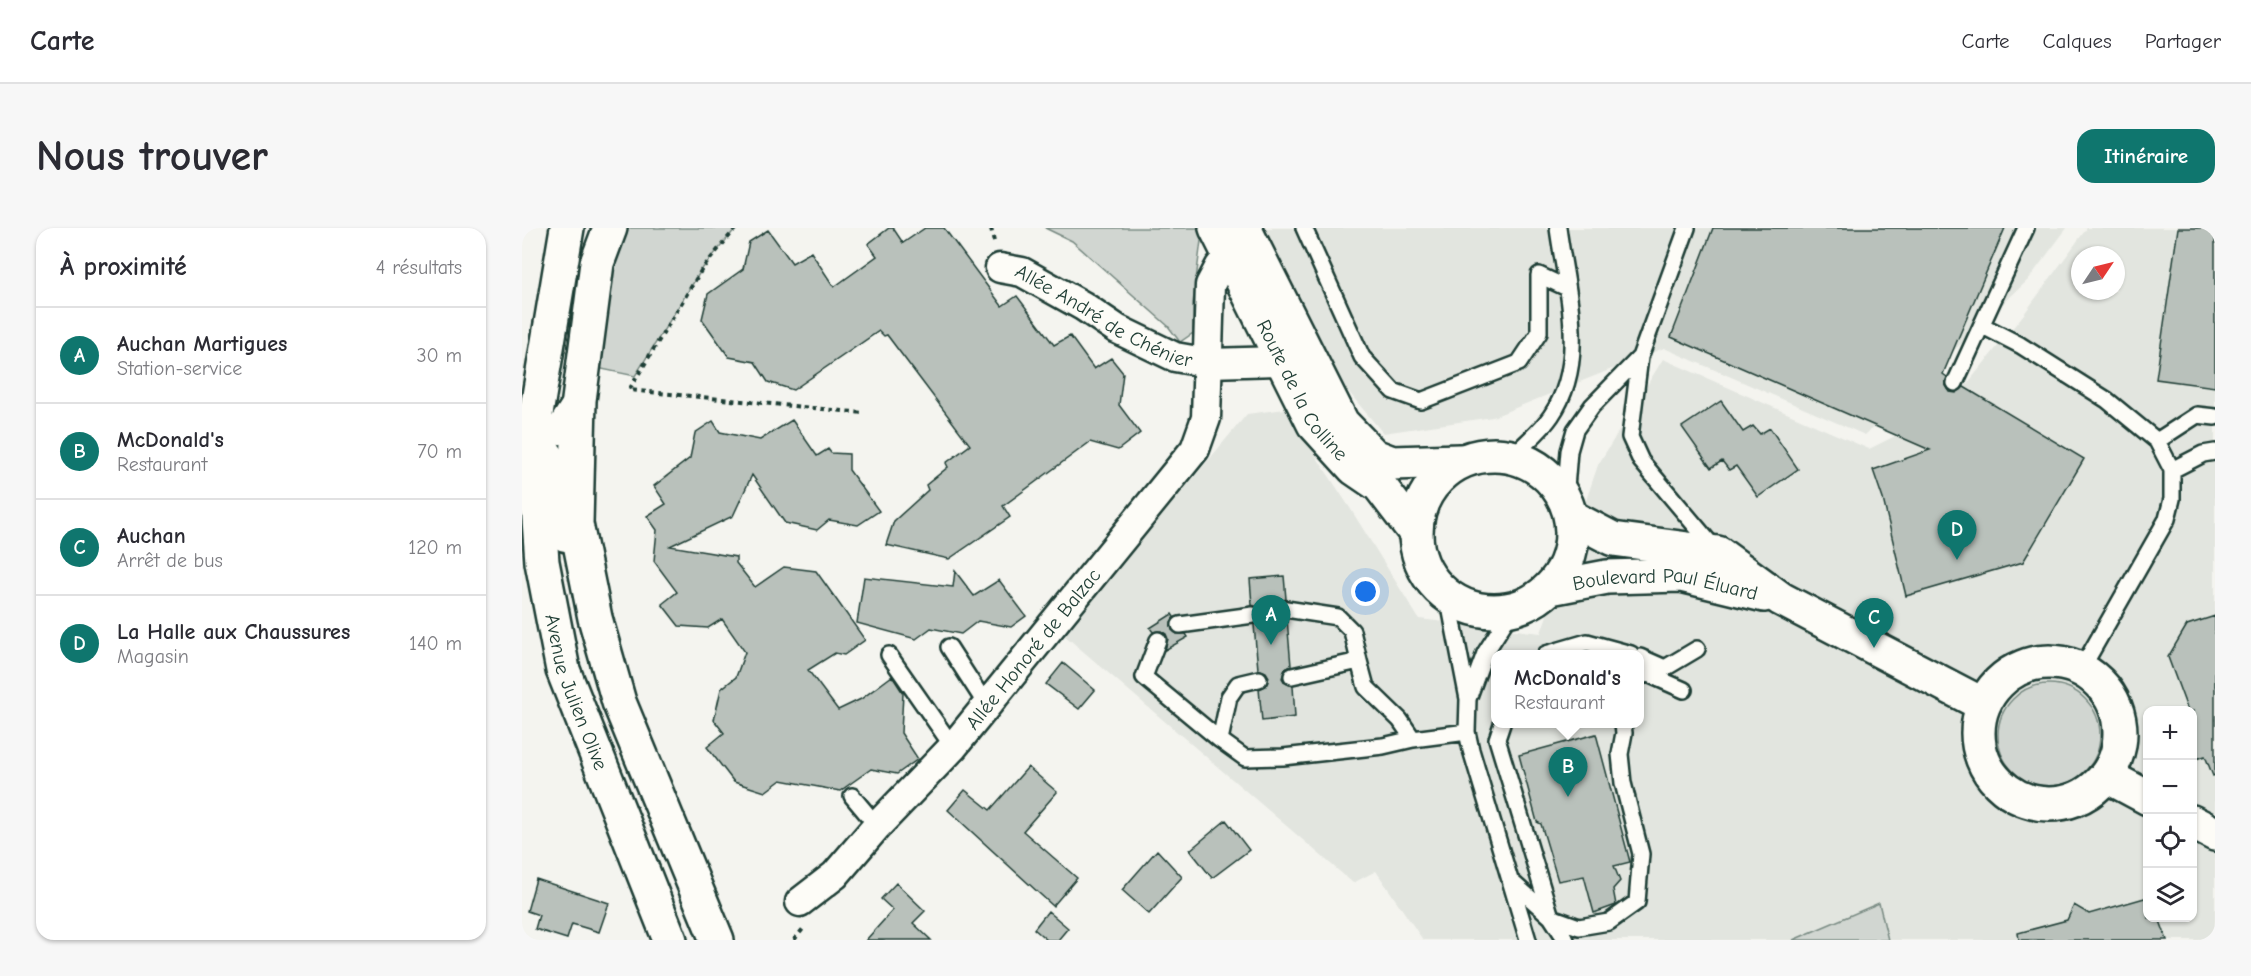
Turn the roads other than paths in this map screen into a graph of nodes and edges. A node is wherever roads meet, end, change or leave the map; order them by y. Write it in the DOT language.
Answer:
graph roads {
  1 [pos="567,228"];
  2 [pos="610,228"];
  3 [pos="1216,228"];
  4 [pos="1244,228"];
  5 [pos="1304,228"];
  6 [pos="1558,228"];
  7 [pos="1687,228"];
  8 [pos="2026,228"];
  9 [pos="1232,260"];
  10 [pos="1000,268"];
  11 [pos="1272,285"];
  12 [pos="1567,288"];
  13 [pos="1983,326"];
  14 [pos="1640,357"];
  15 [pos="1282,361"];
  16 [pos="1209,363"];
  17 [pos="1955,383"];
  18 [pos="579,400"];
  19 [pos="2215,417"];
  20 [pos="527,431"];
  21 [pos="2157,441"];
  22 [pos="2215,452"];
  23 [pos="1513,456"];
  24 [pos="1460,462"];
  25 [pos="2172,470"];
  26 [pos="1568,508"];
  27 [pos="1415,532"];
  28 [pos="1718,553"];
  29 [pos="1550,588"];
  30 [pos="1448,596"];
  31 [pos="1780,599"];
  32 [pos="1286,609"];
  33 [pos="1513,609"];
  34 [pos="1253,615"];
  35 [pos="1180,625"];
  36 [pos="1158,640"];
  37 [pos="949,647"];
  38 [pos="1697,649"];
  39 [pos="1560,650"];
  40 [pos="1616,650"];
  41 [pos="889,655"];
  42 [pos="1644,659"];
  43 [pos="1359,661"];
  44 [pos="2082,668"];
  45 [pos="1644,674"];
  46 [pos="1292,676"];
  47 [pos="612,678"];
  48 [pos="1259,679"];
  49 [pos="1684,690"];
  50 [pos="1468,699"];
  51 [pos="1982,704"];
  52 [pos="987,706"];
  53 [pos="1500,728"];
  54 [pos="1624,728"];
  55 [pos="1467,732"];
  56 [pos="1413,739"];
  57 [pos="1220,740"];
  58 [pos="953,747"];
  59 [pos="2107,776"];
  60 [pos="2143,795"];
  61 [pos="852,796"];
  62 [pos="2197,824"];
  63 [pos="877,826"];
  64 [pos="2215,834"];
  65 [pos="1510,879"];
  66 [pos="800,903"];
  67 [pos="1551,917"];
  68 [pos="670,940"];
  69 [pos="717,940"];
  70 [pos="1528,940"];
  71 [pos="1566,940"];
  1 -- 20 [label="street, Avenue Julien Olive"];
  2 -- 18 [label="street, Avenue Julien Olive"];
  3 -- 9 [label="street, Route de la Colline"];
  4 -- 11 [label="street, Route de la Colline"];
  5 -- 12 [label="lane"];
  6 -- 12 [label="lane"];
  7 -- 14 [label="lane"];
  8 -- 13 [label="lane"];
  9 -- 11 [label="street"];
  9 -- 15 [label="street, Route de la Colline"];
  9 -- 16 [label="street, Allée Honoré de Balzac"];
  10 -- 16 [label="street, Allée André de Chénier"];
  11 -- 24 [label="street, Route de la Colline"];
  12 -- 23 [label="lane"];
  13 -- 17 [label="lane"];
  13 -- 21 [label="lane"];
  14 -- 26 [label="lane"];
  14 -- 28 [label="lane"];
  15 -- 16 [label="street"];
  15 -- 27 [label="street, Route de la Colline"];
  16 -- 52 [label="street, Allée Honoré de Balzac"];
  18 -- 20 [label="street, Avenue Julien Olive"];
  18 -- 47 [label="street, Avenue Julien Olive"];
  19 -- 21 [label="lane"];
  20 -- 47 [label="street, Avenue Julien Olive"];
  20 -- 68 [label="street, Avenue Julien Olive"];
  21 -- 25 [label="lane"];
  22 -- 25 [label="lane"];
  23 -- 24 [label="street"];
  23 -- 26 [label="street"];
  24 -- 27 [label="street"];
  25 -- 44 [label="lane"];
  26 -- 28 [label="street, Boulevard Paul Éluard"];
  26 -- 29 [label="street"];
  27 -- 30 [label="street"];
  28 -- 31 [label="street, Boulevard Paul Éluard"];
  29 -- 31 [label="street, Boulevard Paul Éluard"];
  29 -- 33 [label="street"];
  30 -- 33 [label="street"];
  30 -- 50 [label="lane"];
  31 -- 51 [label="street, Boulevard Paul Éluard"];
  32 -- 43 [label="lane"];
  33 -- 50 [label="lane"];
  34 -- 35 [label="lane"];
  36 -- 57 [label="lane"];
  37 -- 52 [label="lane"];
  38 -- 42 [label="lane"];
  39 -- 40 [label="lane"];
  41 -- 58 [label="lane"];
  43 -- 46 [label="lane"];
  43 -- 56 [label="lane"];
  44 -- 51 [label="street"];
  44 -- 59 [label="street"];
  45 -- 49 [label="lane"];
  47 -- 69 [label="street, Avenue Julien Olive"];
  48 -- 57 [label="lane"];
  50 -- 55 [label="lane"];
  51 -- 59 [label="street"];
  52 -- 58 [label="street, Allée Honoré de Balzac"];
  53 -- 67 [label="lane"];
  54 -- 67 [label="lane"];
  55 -- 56 [label="lane"];
  55 -- 65 [label="lane"];
  56 -- 57 [label="lane"];
  58 -- 63 [label="street, Allée Honoré de Balzac"];
  59 -- 60 [label="street"];
  61 -- 63 [label="lane"];
  62 -- 64 [label="street"];
  63 -- 66 [label="street, Allée Honoré de Balzac"];
  65 -- 67 [label="lane"];
  65 -- 70 [label="lane"];
  67 -- 71 [label="lane"];
}
